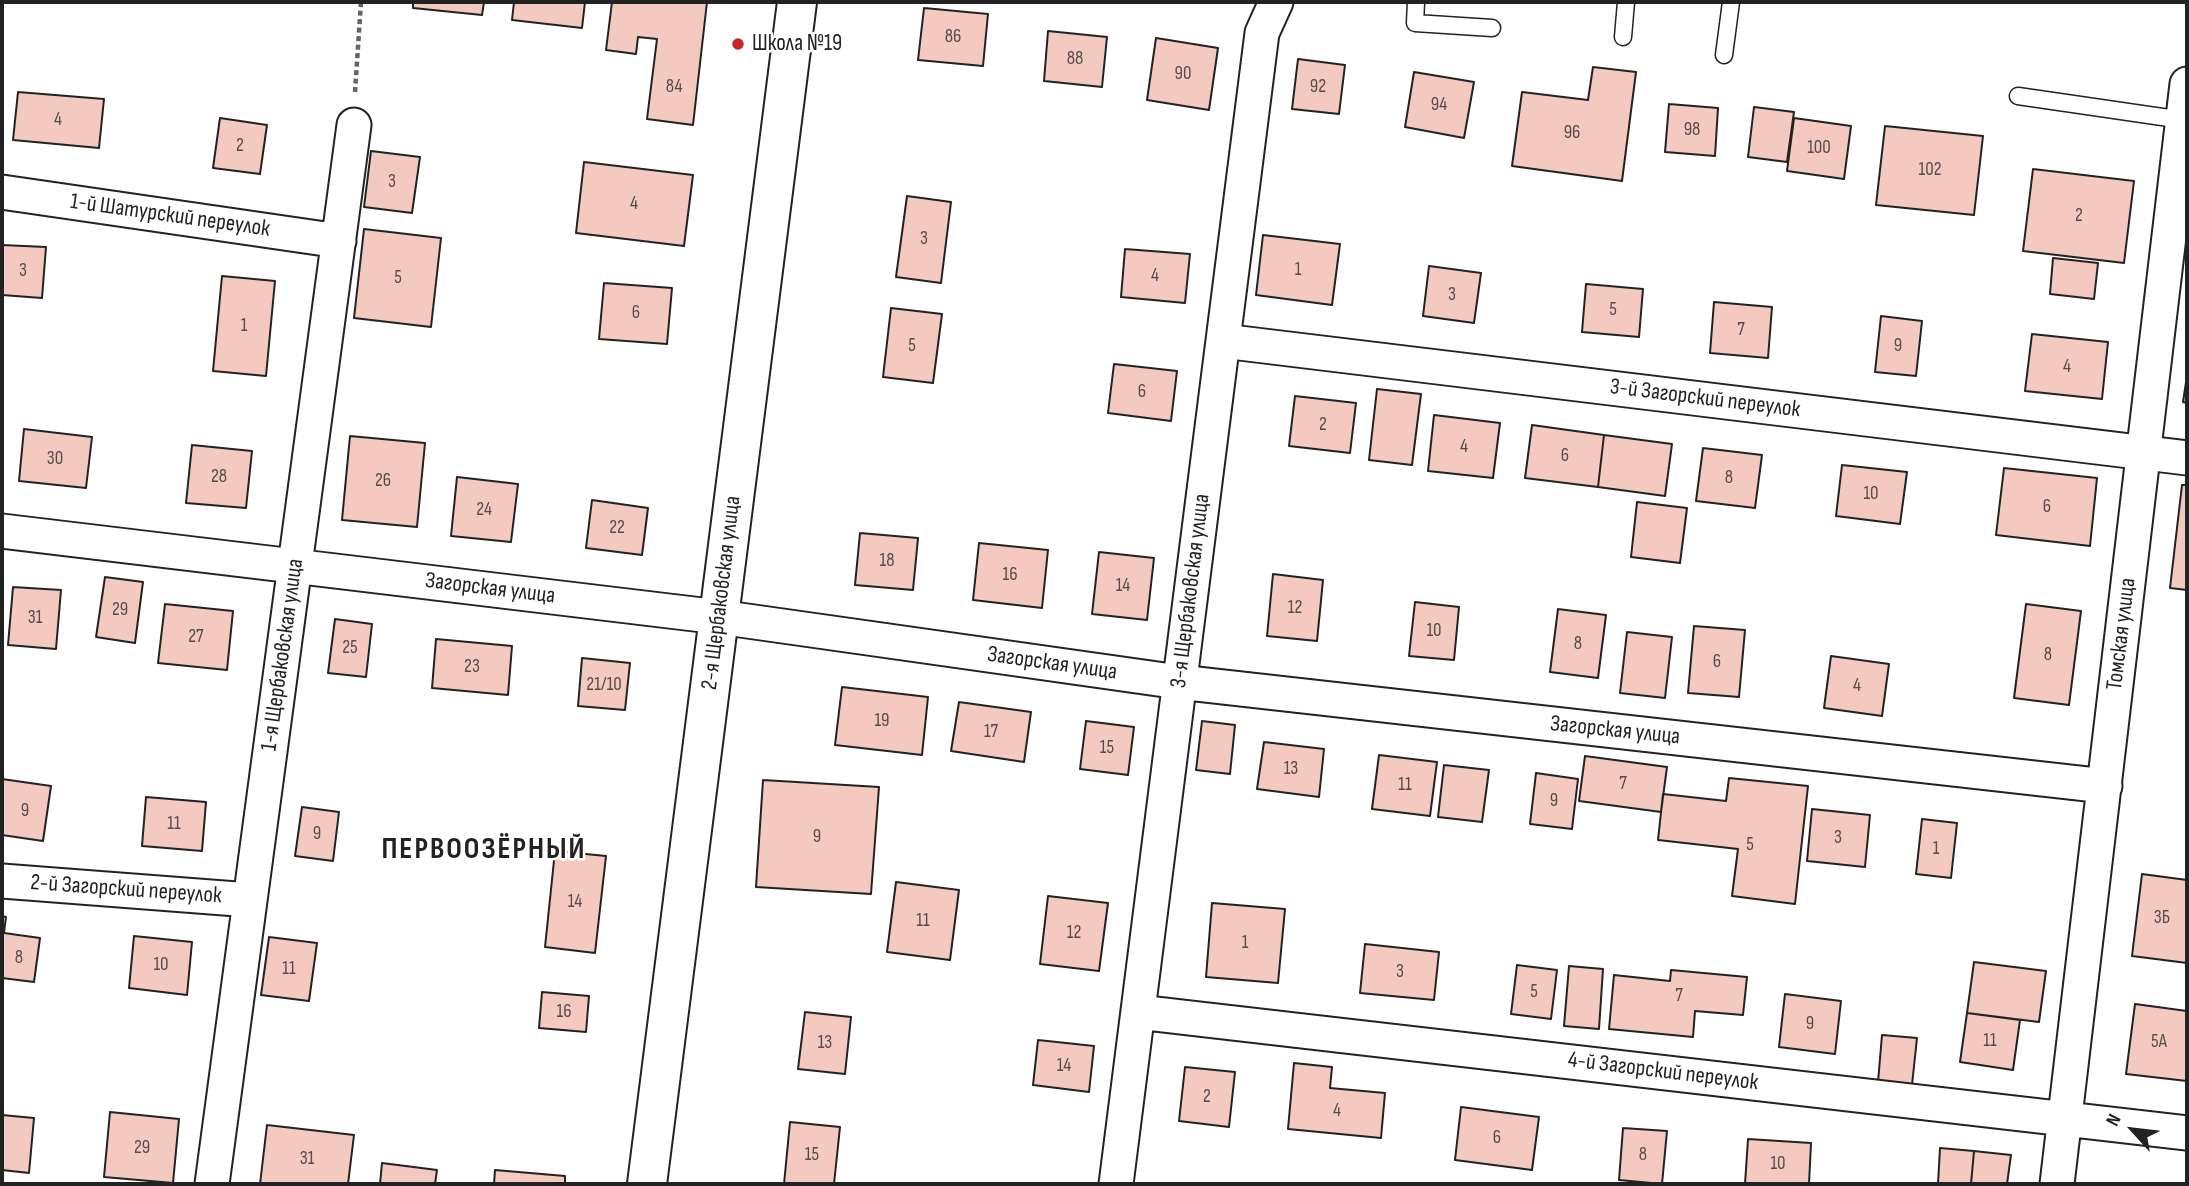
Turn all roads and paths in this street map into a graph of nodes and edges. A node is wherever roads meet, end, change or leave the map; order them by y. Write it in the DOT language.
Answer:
graph roads {
  1 [pos="361,2"];
  2 [pos="797,2"];
  3 [pos="1276,2"];
  4 [pos="1416,2"];
  5 [pos="1626,2"];
  6 [pos="1731,2"];
  7 [pos="1492,28"];
  8 [pos="1623,37"];
  9 [pos="1724,55"];
  10 [pos="2187,84"];
  11 [pos="2018,96"];
  12 [pos="2183,120"];
  13 [pos="354,125"];
  14 [pos="2,192"];
  15 [pos="339,241"];
  16 [pos="1223,341"];
  17 [pos="2144,452"];
  18 [pos="2187,458"];
  19 [pos="2,531"];
  20 [pos="295,565"];
  21 [pos="719,617"];
  22 [pos="1179,682"];
  23 [pos="2105,786"];
  24 [pos="2,881"];
  25 [pos="250,900"];
  26 [pos="1138,1012"];
  27 [pos="2065,1118"];
  28 [pos="2187,1133"];
  29 [pos="212,1184"];
  30 [pos="647,1184"];
  31 [pos="1116,1184"];
  32 [pos="2057,1184"];
  1 -- 13 [label="path"];
  2 -- 21 [label="street, 2-я Щербаковская улица"];
  3 -- 16 [label="street, 3-я Щербаковская улица"];
  4 -- 7 [label="lane"];
  5 -- 8 [label="lane"];
  6 -- 9 [label="lane"];
  10 -- 12 [label="street, Томская улица"];
  11 -- 12 [label="lane"];
  12 -- 17 [label="street, Томская улица"];
  13 -- 15 [label="street, 1-я Щербаковская улица"];
  14 -- 15 [label="street, 1-й Шатурский переулок"];
  15 -- 20 [label="street, 1-я Щербаковская улица"];
  16 -- 17 [label="street, 3-й Загорский переулок"];
  16 -- 22 [label="street, 3-я Щербаковская улица"];
  17 -- 18 [label="street, 3-й Загорский переулок"];
  17 -- 23 [label="street, Томская улица"];
  19 -- 20 [label="street, Загорская улица"];
  20 -- 21 [label="street, Загорская улица"];
  20 -- 25 [label="street, 1-я Щербаковская улица"];
  21 -- 22 [label="street, Загорская улица"];
  21 -- 30 [label="street, 2-я Щербаковская улица"];
  22 -- 23 [label="street, Загорская улица"];
  22 -- 26 [label="street, 3-я Щербаковская улица"];
  23 -- 27 [label="street, Томская улица"];
  24 -- 25 [label="street, 2-й Загорский переулок"];
  25 -- 29 [label="street, 1-я Щербаковская улица"];
  26 -- 27 [label="street, 4-й Загорский переулок"];
  26 -- 31 [label="street, 3-я Щербаковская улица"];
  27 -- 28 [label="street, 4-й Загорский переулок"];
  27 -- 32 [label="street, Томская улица"];
}
